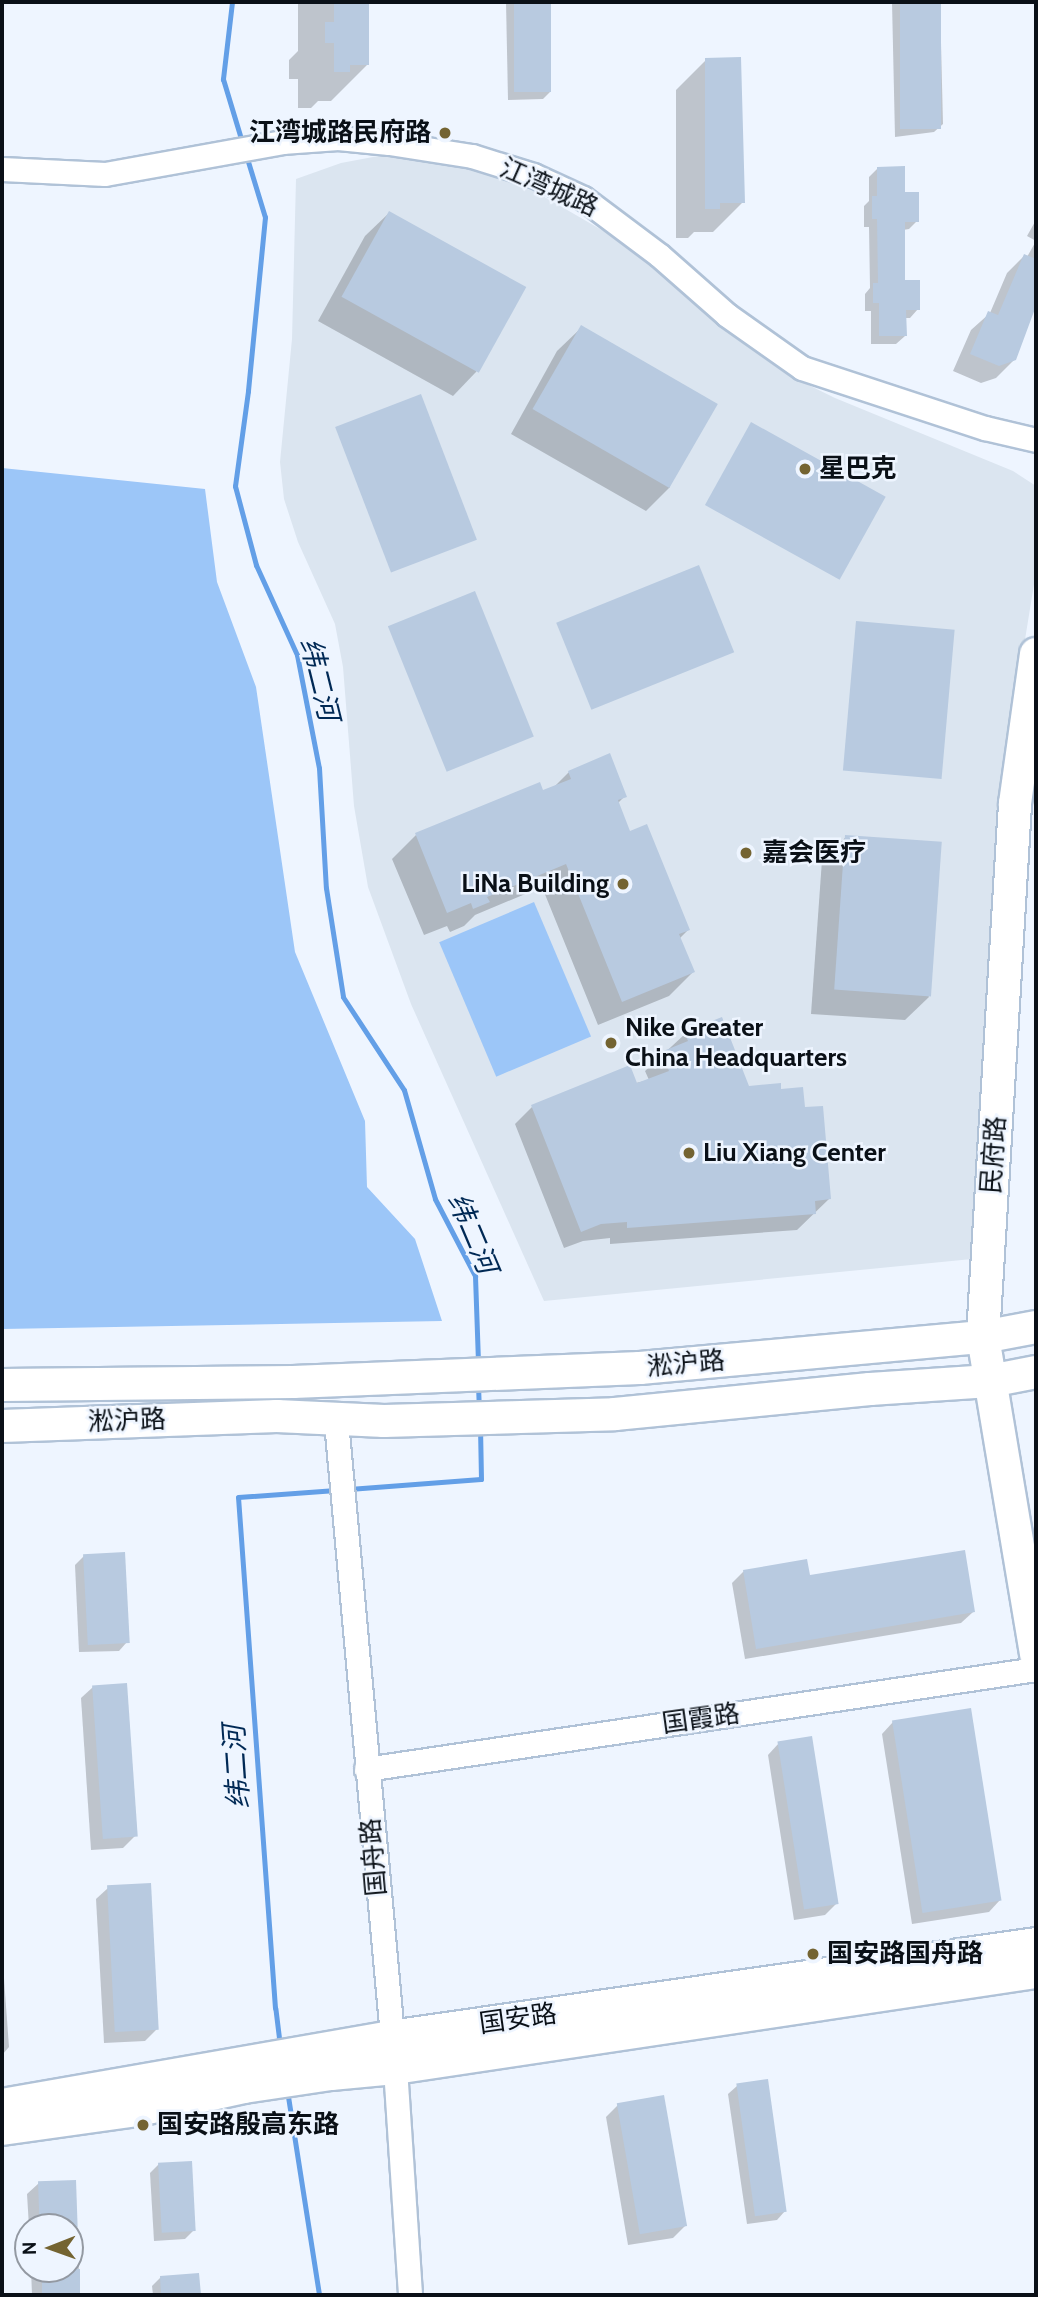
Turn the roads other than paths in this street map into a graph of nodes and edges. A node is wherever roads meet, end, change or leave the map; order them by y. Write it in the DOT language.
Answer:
graph roads {
  1 [pos="2,169"];
  2 [pos="1036,440"];
  3 [pos="1036,653"];
  4 [pos="1036,1327"];
  5 [pos="984,1337"];
  6 [pos="1036,1372"];
  7 [pos="335,1381"];
  8 [pos="990,1381"];
  9 [pos="2,1384"];
  10 [pos="336,1420"];
  11 [pos="2,1426"];
  12 [pos="1036,1655"];
  13 [pos="1036,1669"];
  14 [pos="366,1769"];
  15 [pos="1036,1944"];
  16 [pos="1036,1972"];
  17 [pos="393,2052"];
  18 [pos="244,2075"];
  19 [pos="2,2105"];
  20 [pos="2,2129"];
  21 [pos="410,2295"];
  1 -- 2 [label="street, 江湾城路"];
  3 -- 5 [label="street, 民府路"];
  4 -- 5 [label="street, 淞沪路"];
  5 -- 7 [label="street, 淞沪路"];
  5 -- 8 [label="street, 民府路"];
  6 -- 8 [label="street, 淞沪路"];
  7 -- 9 [label="street, 淞沪路"];
  7 -- 10 [label="street"];
  8 -- 10 [label="street, 淞沪路"];
  8 -- 12 [label="street, 民府路"];
  10 -- 11 [label="street, 淞沪路"];
  10 -- 14 [label="street, 国舟路"];
  13 -- 14 [label="street, 国霞路"];
  14 -- 17 [label="street, 国舟路"];
  15 -- 17 [label="street, 国安路"];
  16 -- 17 [label="street, 国安路"];
  17 -- 18 [label="street, 国安路"];
  17 -- 21 [label="street, 国舟路"];
  18 -- 19 [label="street, 国安路"];
  18 -- 20 [label="street, 国安路"];
}
